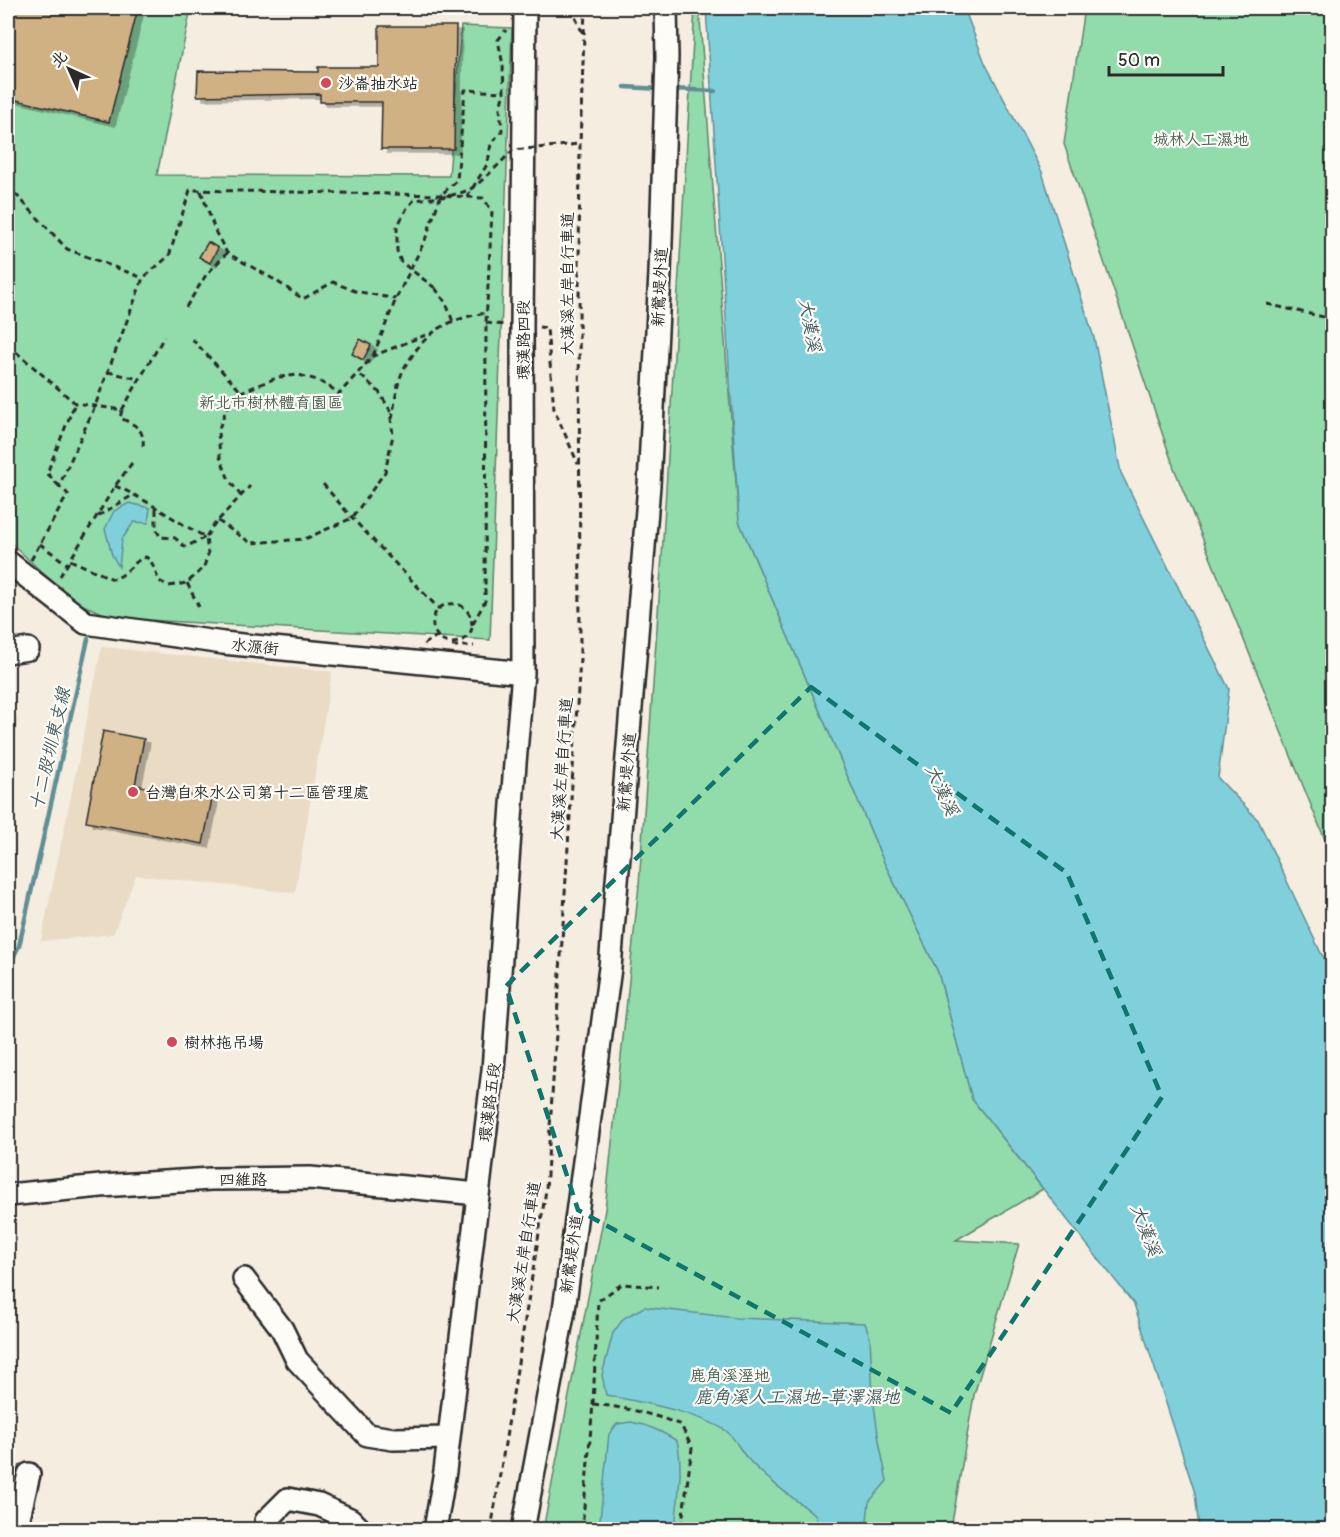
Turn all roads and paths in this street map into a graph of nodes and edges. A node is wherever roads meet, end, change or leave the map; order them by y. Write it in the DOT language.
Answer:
graph roads {
  1 [pos="571,8"];
  2 [pos="585,8"];
  3 [pos="666,8"];
  4 [pos="525,12"];
  5 [pos="584,37"];
  6 [pos="504,92"];
  7 [pos="580,144"];
  8 [pos="8,186"];
  9 [pos="201,191"];
  10 [pos="441,195"];
  11 [pos="467,197"];
  12 [pos="227,253"];
  13 [pos="142,278"];
  14 [pos="396,299"];
  15 [pos="1267,304"];
  16 [pos="186,307"];
  17 [pos="487,313"];
  18 [pos="1332,319"];
  19 [pos="453,322"];
  20 [pos="486,323"];
  21 [pos="522,326"];
  22 [pos="430,334"];
  23 [pos="164,337"];
  24 [pos="192,339"];
  25 [pos="8,345"];
  26 [pos="373,356"];
  27 [pos="108,372"];
  28 [pos="358,373"];
  29 [pos="139,379"];
  30 [pos="241,392"];
  31 [pos="340,393"];
  32 [pos="247,398"];
  33 [pos="75,403"];
  34 [pos="330,404"];
  35 [pos="95,406"];
  36 [pos="122,410"];
  37 [pos="392,424"];
  38 [pos="143,448"];
  39 [pos="132,463"];
  40 [pos="580,467"];
  41 [pos="323,484"];
  42 [pos="59,486"];
  43 [pos="115,486"];
  44 [pos="250,486"];
  45 [pos="134,494"];
  46 [pos="241,496"];
  47 [pos="156,508"];
  48 [pos="96,517"];
  49 [pos="352,518"];
  50 [pos="218,521"];
  51 [pos="206,537"];
  52 [pos="40,544"];
  53 [pos="70,560"];
  54 [pos="68,564"];
  55 [pos="15,568"];
  56 [pos="60,576"];
  57 [pos="187,583"];
  58 [pos="200,607"];
  59 [pos="439,609"];
  60 [pos="472,625"];
  61 [pos="437,636"];
  62 [pos="420,647"];
  63 [pos="523,673"];
  64 [pos="478,1194"];
  65 [pos="8,1195"];
  66 [pos="244,1279"];
  67 [pos="659,1287"];
  68 [pos="593,1404"];
  69 [pos="449,1438"];
  70 [pos="29,1474"];
  71 [pos="267,1521"];
  72 [pos="16,1530"];
  73 [pos="361,1530"];
  74 [pos="435,1530"];
  75 [pos="491,1530"];
  76 [pos="523,1530"];
  77 [pos="582,1530"];
  78 [pos="681,1530"];
  1 -- 5 [label="path, 大漢溪左岸自行車道"];
  2 -- 5 [label="path"];
  3 -- 76 [label="street, 新鶯堤外道"];
  4 -- 6 [label="path"];
  4 -- 21 [label="street, 環漢路四段"];
  5 -- 7 [label="path, 大漢溪左岸自行車道"];
  6 -- 10 [label="path"];
  6 -- 11 [label="path"];
  7 -- 19 [label="path, bridge"];
  7 -- 40 [label="path, 大漢溪左岸自行車道"];
  8 -- 13 [label="path"];
  9 -- 10 [label="path"];
  9 -- 12 [label="path"];
  9 -- 13 [label="path"];
  10 -- 11 [label="path"];
  10 -- 14 [label="path"];
  11 -- 17 [label="path"];
  12 -- 14 [label="path"];
  12 -- 16 [label="path"];
  13 -- 27 [label="path"];
  14 -- 26 [label="path"];
  15 -- 18 [label="path"];
  17 -- 19 [label="path"];
  17 -- 20 [label="path"];
  19 -- 22 [label="path"];
  20 -- 21 [label="path"];
  20 -- 60 [label="path"];
  21 -- 40 [label="path"];
  21 -- 63 [label="street, 環漢路四段"];
  22 -- 26 [label="path"];
  22 -- 37 [label="path"];
  23 -- 29 [label="path"];
  24 -- 30 [label="path"];
  25 -- 33 [label="path"];
  26 -- 28 [label="path"];
  27 -- 29 [label="path"];
  27 -- 35 [label="path"];
  28 -- 31 [label="path"];
  28 -- 37 [label="path"];
  29 -- 36 [label="path"];
  30 -- 31 [label="path"];
  30 -- 32 [label="path"];
  30 -- 46 [label="path"];
  31 -- 34 [label="path"];
  33 -- 35 [label="path"];
  33 -- 42 [label="path"];
  35 -- 36 [label="path"];
  35 -- 42 [label="path"];
  36 -- 38 [label="path"];
  37 -- 49 [label="path"];
  39 -- 43 [label="path"];
  40 -- 75 [label="path, 大漢溪左岸自行車道"];
  41 -- 49 [label="path"];
  42 -- 52 [label="path"];
  43 -- 45 [label="path"];
  43 -- 48 [label="path"];
  44 -- 46 [label="path"];
  45 -- 47 [label="path"];
  45 -- 48 [label="path"];
  46 -- 50 [label="path"];
  47 -- 51 [label="path"];
  47 -- 51 [label="path"];
  48 -- 53 [label="path"];
  49 -- 50 [label="path"];
  49 -- 59 [label="path"];
  50 -- 51 [label="path"];
  51 -- 57 [label="path"];
  52 -- 54 [label="path"];
  52 -- 55 [label="path"];
  53 -- 54 [label="path"];
  53 -- 57 [label="path"];
  54 -- 56 [label="path"];
  55 -- 63 [label="street, 水源街"];
  57 -- 58 [label="path"];
  59 -- 60 [label="path"];
  59 -- 61 [label="path"];
  60 -- 61 [label="path"];
  61 -- 62 [label="path"];
  63 -- 64 [label="street, 環漢路五段"];
  64 -- 65 [label="street, 四維路"];
  64 -- 69 [label="street, 環漢路五段"];
  66 -- 69 [label="street"];
  67 -- 68 [label="path"];
  68 -- 77 [label="path"];
  68 -- 78 [label="path"];
  69 -- 74 [label="street, 環漢路五段"];
  70 -- 72 [label="street"];
  71 -- 73 [label="street"];
}
